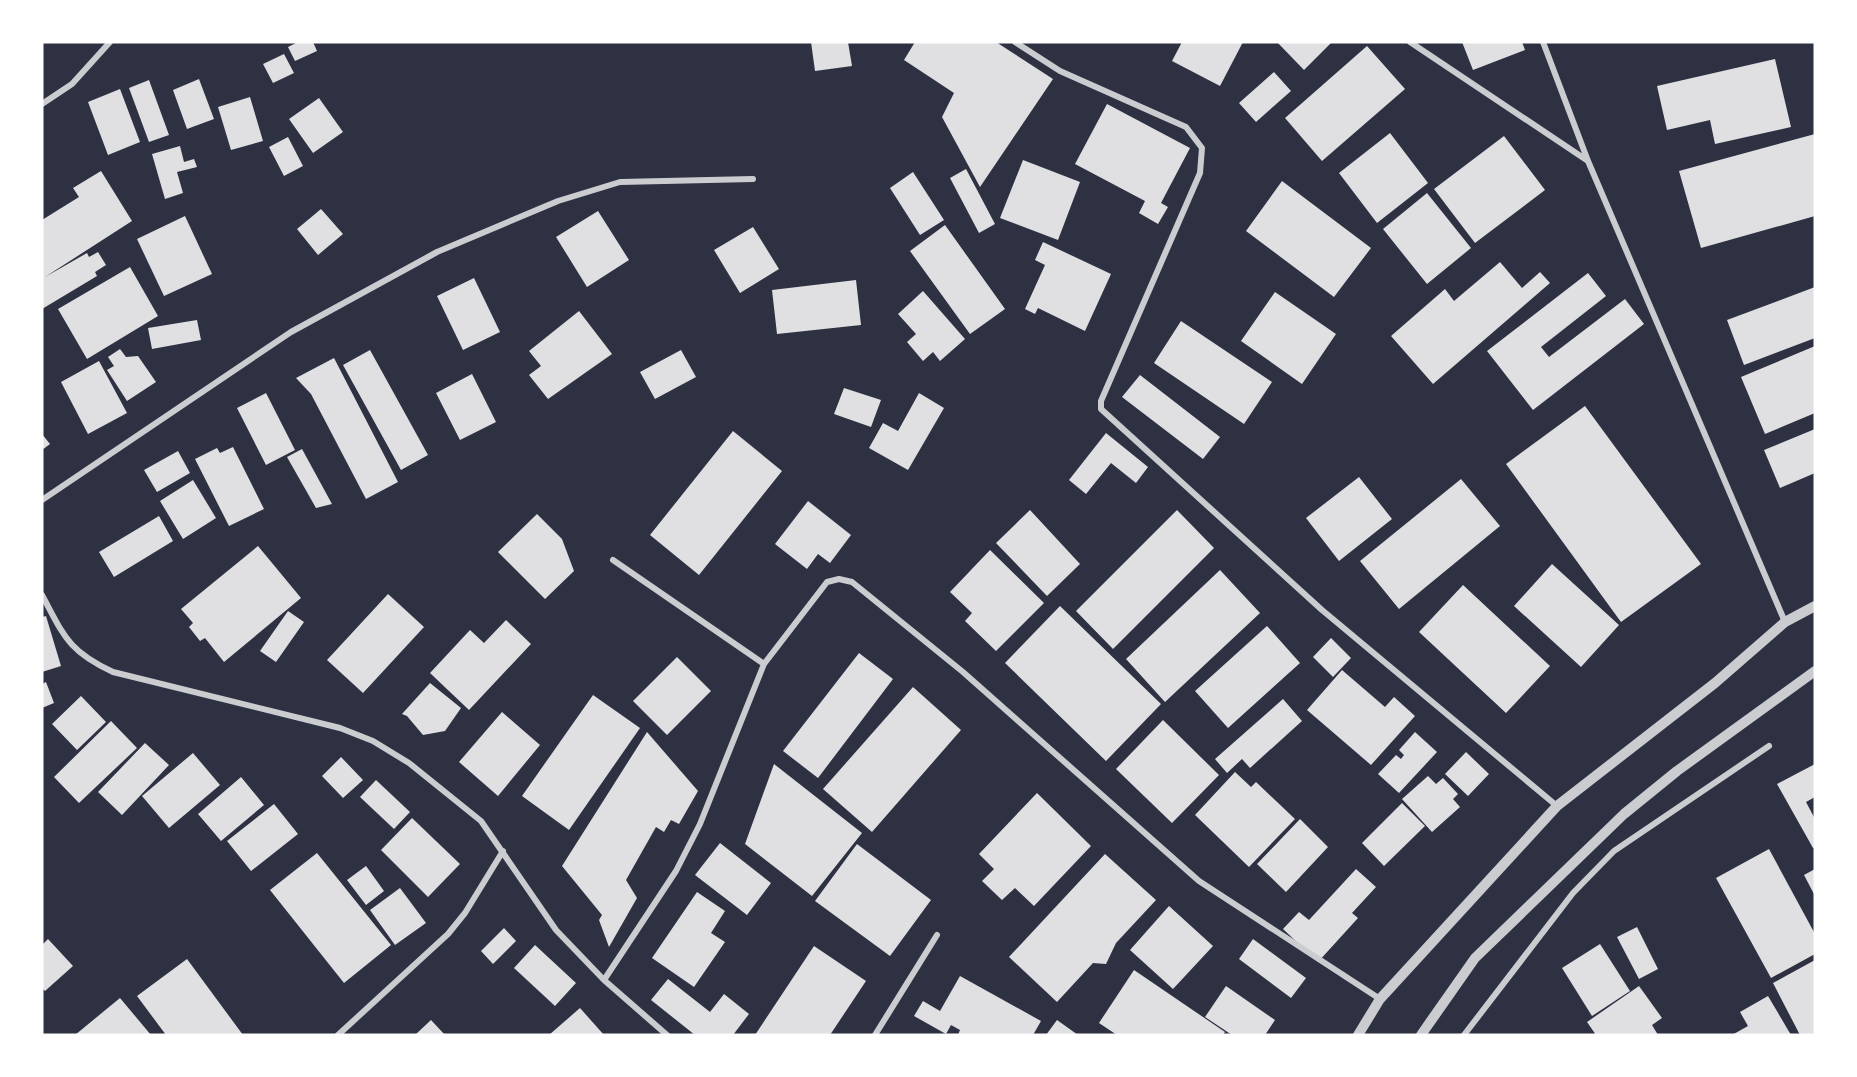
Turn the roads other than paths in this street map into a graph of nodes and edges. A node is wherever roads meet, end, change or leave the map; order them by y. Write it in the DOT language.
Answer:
graph roads {
  1 [pos="110,42"];
  2 [pos="1015,42"];
  3 [pos="1410,42"];
  4 [pos="1543,42"];
  5 [pos="42,104"];
  6 [pos="1588,161"];
  7 [pos="753,179"];
  8 [pos="42,500"];
  9 [pos="613,561"];
  10 [pos="42,595"];
  11 [pos="1815,606"];
  12 [pos="1785,622"];
  13 [pos="764,664"];
  14 [pos="1815,671"];
  15 [pos="1769,746"];
  16 [pos="1557,806"];
  17 [pos="503,851"];
  18 [pos="937,935"];
  19 [pos="604,980"];
  20 [pos="1380,999"];
  21 [pos="338,1035"];
  22 [pos="667,1035"];
  23 [pos="875,1035"];
  24 [pos="1358,1035"];
  25 [pos="1420,1035"];
  26 [pos="1464,1035"];
  1 -- 5 [label="street"];
  2 -- 16 [label="street"];
  3 -- 6 [label="street"];
  4 -- 6 [label="street"];
  6 -- 12 [label="street"];
  7 -- 8 [label="street"];
  9 -- 13 [label="street"];
  10 -- 17 [label="street"];
  11 -- 12 [label="street"];
  12 -- 16 [label="street"];
  13 -- 19 [label="street"];
  13 -- 20 [label="street"];
  14 -- 25 [label="street"];
  15 -- 26 [label="street"];
  16 -- 20 [label="street"];
  17 -- 19 [label="street"];
  17 -- 21 [label="street"];
  18 -- 23 [label="street"];
  19 -- 22 [label="street"];
  20 -- 24 [label="street"];
}
